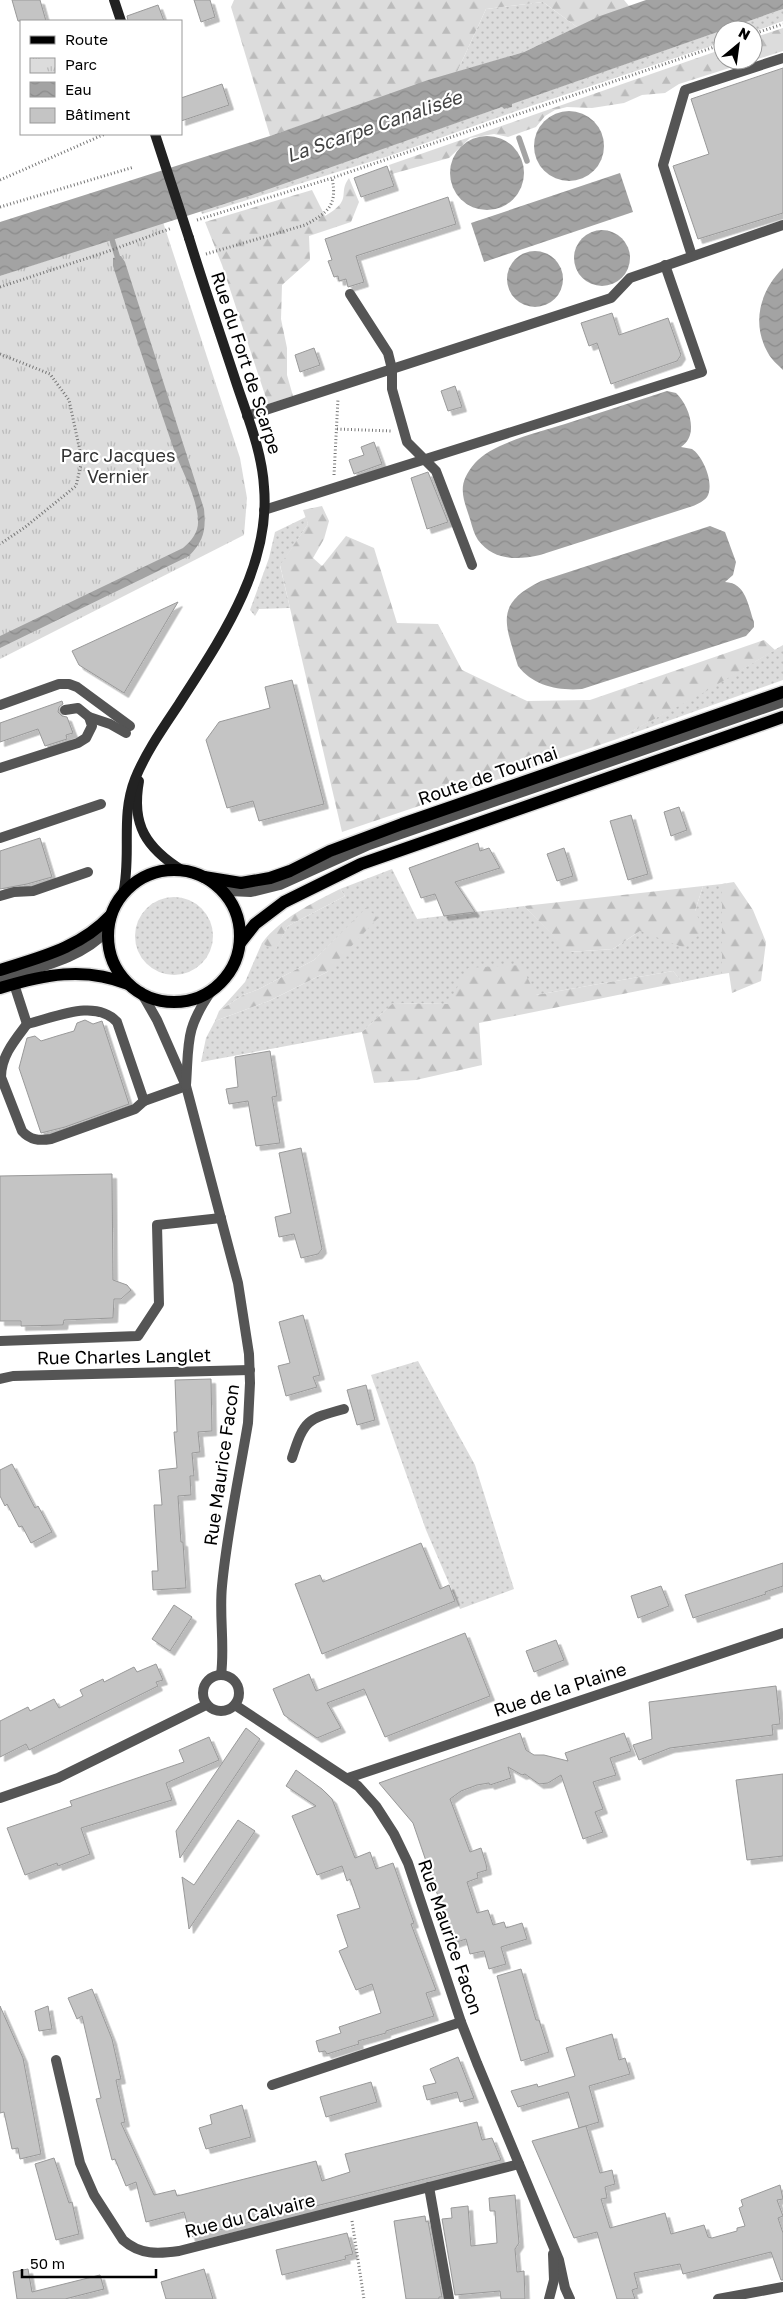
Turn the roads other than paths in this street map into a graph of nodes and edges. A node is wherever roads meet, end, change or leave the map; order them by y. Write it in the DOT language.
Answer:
graph roads {
  1 [pos="114,0"];
  2 [pos="121,20"];
  3 [pos="783,58"];
  4 [pos="155,135"];
  5 [pos="783,225"];
  6 [pos="692,256"];
  7 [pos="665,265"];
  8 [pos="350,294"];
  9 [pos="392,369"];
  10 [pos="247,416"];
  11 [pos="423,460"];
  12 [pos="264,510"];
  13 [pos="472,565"];
  14 [pos="783,692"];
  15 [pos="783,702"];
  16 [pos="0,705"];
  17 [pos="65,710"];
  18 [pos="89,717"];
  19 [pos="783,717"];
  20 [pos="146,758"];
  21 [pos="0,768"];
  22 [pos="101,804"];
  23 [pos="0,838"];
  24 [pos="183,871"];
  25 [pos="88,872"];
  26 [pos="204,877"];
  27 [pos="220,888"];
  28 [pos="123,894"];
  29 [pos="0,896"];
  30 [pos="113,913"];
  31 [pos="109,929"];
  32 [pos="240,943"];
  33 [pos="0,970"];
  34 [pos="0,979"];
  35 [pos="14,984"];
  36 [pos="130,985"];
  37 [pos="0,988"];
  38 [pos="212,990"];
  39 [pos="141,992"];
  40 [pos="27,1024"];
  41 [pos="186,1086"];
  42 [pos="144,1101"];
  43 [pos="221,1218"];
  44 [pos="0,1341"];
  45 [pos="250,1370"];
  46 [pos="0,1379"];
  47 [pos="344,1409"];
  48 [pos="292,1458"];
  49 [pos="783,1633"];
  50 [pos="221,1675"];
  51 [pos="206,1705"];
  52 [pos="235,1705"];
  53 [pos="348,1778"];
  54 [pos="0,1798"];
  55 [pos="461,2022"];
  56 [pos="56,2060"];
  57 [pos="272,2084"];
  58 [pos="519,2164"];
  59 [pos="429,2187"];
  60 [pos="552,2243"];
  61 [pos="783,2286"];
  62 [pos="449,2299"];
  63 [pos="549,2299"];
  64 [pos="570,2299"];
  65 [pos="718,2299"];
  1 -- 2 [label="main road"];
  3 -- 6 [label="street"];
  4 -- 10 [label="main road, Rue du Fort de Scarpe, bridge"];
  5 -- 6 [label="street"];
  6 -- 7 [label="street"];
  7 -- 9 [label="street"];
  7 -- 11 [label="street"];
  8 -- 9 [label="street"];
  9 -- 10 [label="street"];
  9 -- 11 [label="street"];
  10 -- 12 [label="main road, Rue du Fort de Scarpe"];
  11 -- 12 [label="street"];
  11 -- 13 [label="street"];
  12 -- 20 [label="main road, Rue du Fort de Scarpe"];
  14 -- 26 [label="main road, Route de Tournai"];
  15 -- 27 [label="street"];
  16 -- 18 [label="street"];
  17 -- 18 [label="street"];
  18 -- 21 [label="street"];
  19 -- 32 [label="main road"];
  20 -- 24 [label="main road, Rue du Fort de Scarpe"];
  20 -- 28 [label="main road, Rue du Fort de Scarpe"];
  22 -- 23 [label="street"];
  24 -- 26 [label="main road"];
  24 -- 28 [label="main road"];
  25 -- 29 [label="street"];
  26 -- 27 [label="main road"];
  27 -- 32 [label="main road"];
  28 -- 30 [label="main road"];
  30 -- 31 [label="main road"];
  30 -- 33 [label="main road"];
  31 -- 34 [label="street"];
  31 -- 36 [label="main road"];
  32 -- 38 [label="main road"];
  35 -- 36 [label="main road"];
  35 -- 37 [label="main road"];
  35 -- 40 [label="street"];
  36 -- 39 [label="main road"];
  38 -- 39 [label="main road"];
  38 -- 41 [label="street, Rue Maurice Facon"];
  39 -- 41 [label="street, Rue Maurice Facon"];
  40 -- 42 [label="street"];
  40 -- 42 [label="street"];
  41 -- 42 [label="street"];
  41 -- 43 [label="street, Rue Maurice Facon"];
  43 -- 44 [label="street"];
  43 -- 45 [label="street, Rue Maurice Facon"];
  45 -- 46 [label="street, Rue Charles Langlet"];
  45 -- 50 [label="street, Rue Maurice Facon"];
  47 -- 48 [label="street"];
  49 -- 53 [label="street, Rue de la Plaine"];
  50 -- 51 [label="street"];
  50 -- 52 [label="street"];
  51 -- 52 [label="street"];
  51 -- 54 [label="street"];
  52 -- 53 [label="street, Rue Maurice Facon"];
  53 -- 55 [label="street, Rue Maurice Facon"];
  55 -- 57 [label="street"];
  55 -- 58 [label="street, Rue Maurice Facon"];
  56 -- 59 [label="street, Rue du Calvaire"];
  58 -- 59 [label="street, Rue du Calvaire"];
  58 -- 60 [label="street, Rue Maurice Facon"];
  59 -- 62 [label="street"];
  60 -- 63 [label="street, Rue Maurice Facon"];
  60 -- 64 [label="street, Rue Maurice Facon"];
  61 -- 65 [label="street"];
}
